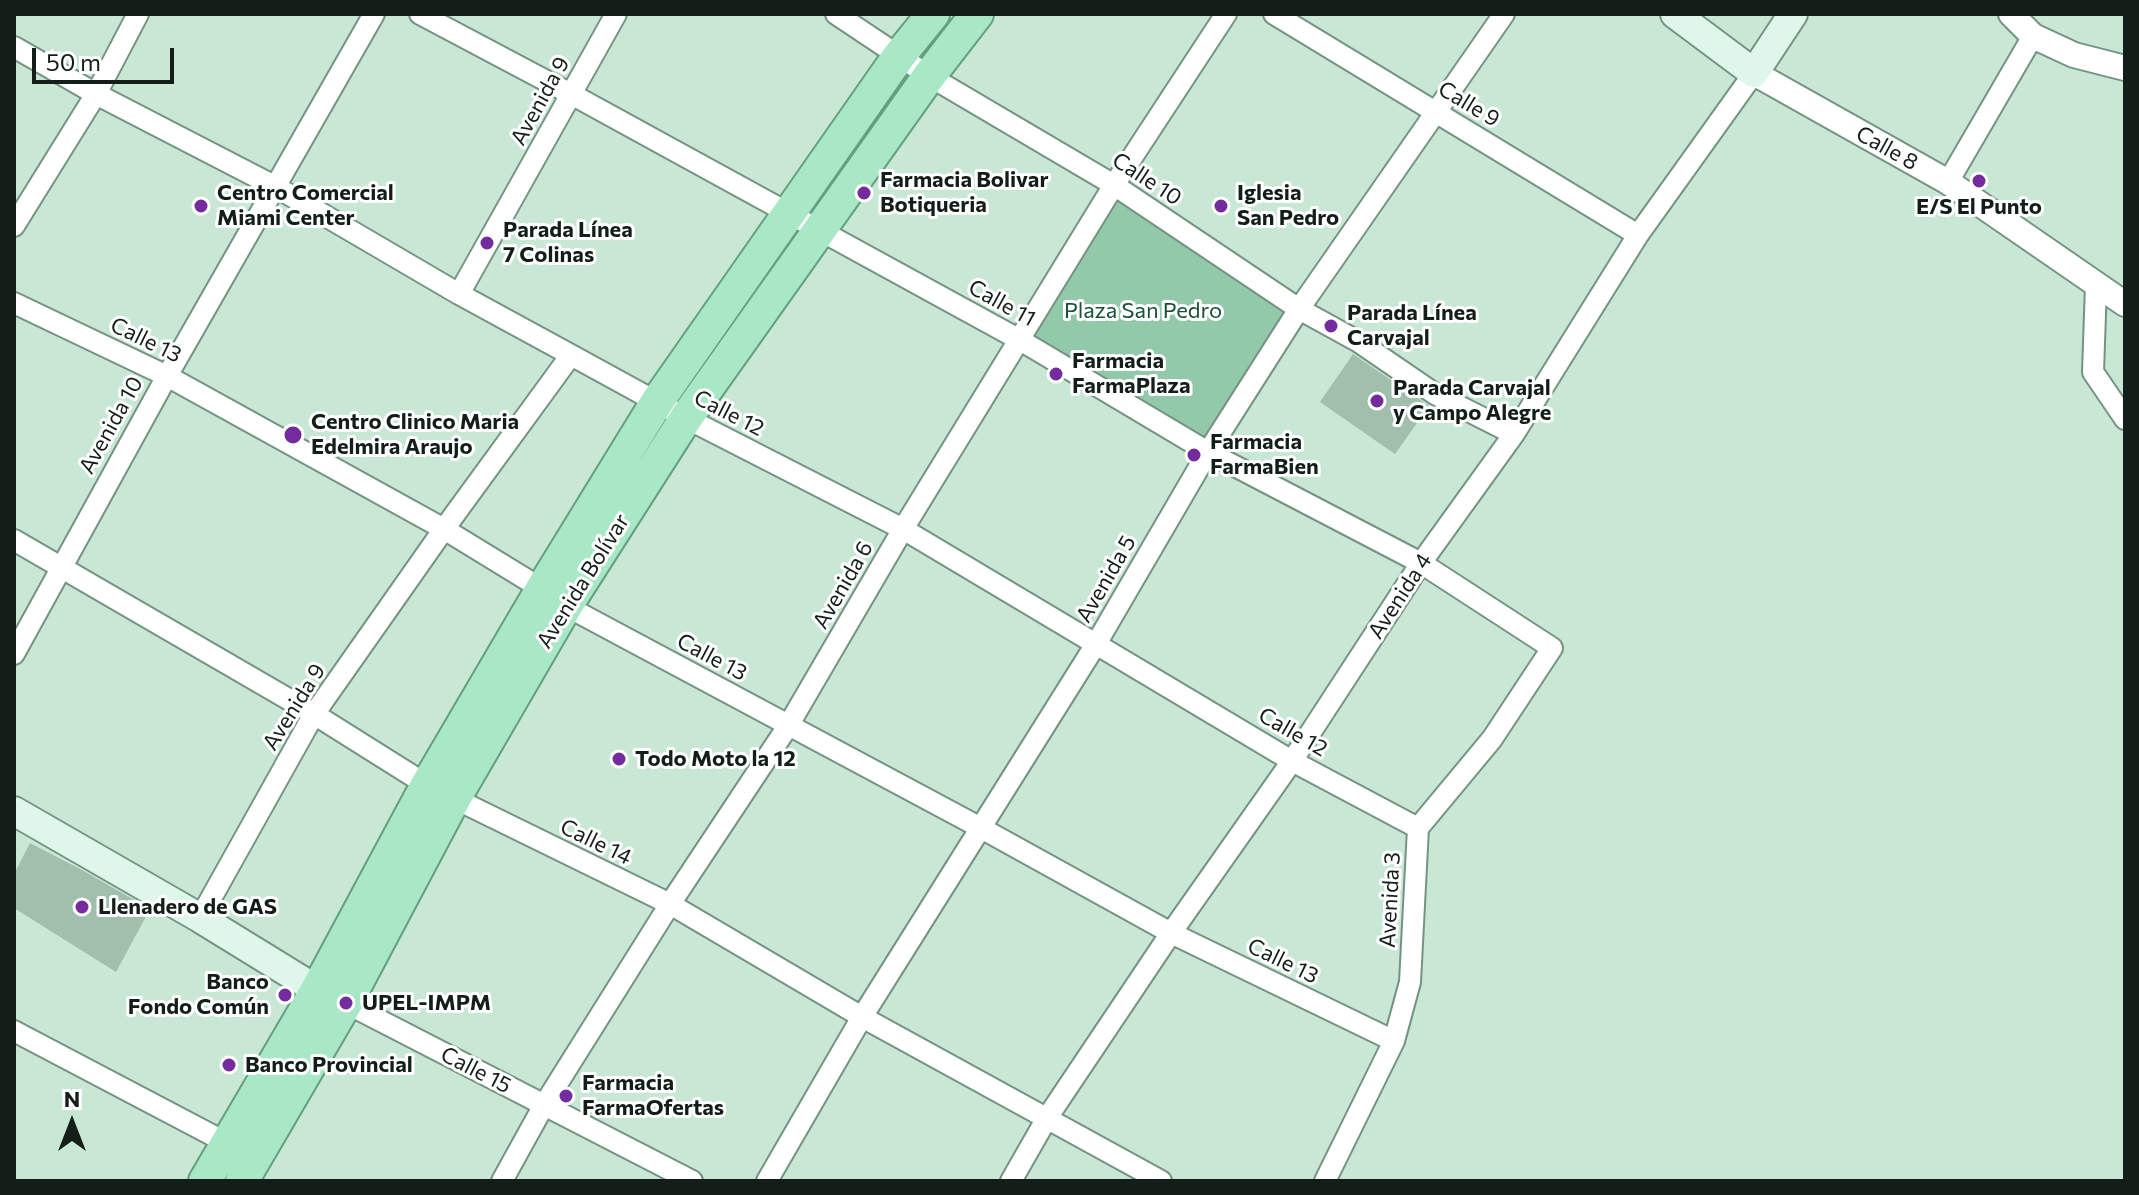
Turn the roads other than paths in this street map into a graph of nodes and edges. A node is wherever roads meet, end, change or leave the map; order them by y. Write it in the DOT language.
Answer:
graph roads {
  1 [pos="138,14"];
  2 [pos="374,14"];
  3 [pos="420,14"];
  4 [pos="616,14"];
  5 [pos="836,14"];
  6 [pos="933,14"];
  7 [pos="977,14"];
  8 [pos="1226,14"];
  9 [pos="1274,14"];
  10 [pos="1504,14"];
  11 [pos="1675,14"];
  12 [pos="1793,14"];
  13 [pos="2011,14"];
  14 [pos="2033,36"];
  15 [pos="14,47"];
  16 [pos="899,56"];
  17 [pos="2125,68"];
  18 [pos="1754,73"];
  19 [pos="929,76"];
  20 [pos="96,94"];
  21 [pos="571,94"];
  22 [pos="1436,112"];
  23 [pos="1948,182"];
  24 [pos="1114,185"];
  25 [pos="276,187"];
  26 [pos="789,215"];
  27 [pos="14,226"];
  28 [pos="820,231"];
  29 [pos="1638,235"];
  30 [pos="2125,281"];
  31 [pos="2096,285"];
  32 [pos="459,294"];
  33 [pos="14,303"];
  34 [pos="2125,304"];
  35 [pos="1299,309"];
  36 [pos="1020,340"];
  37 [pos="571,355"];
  38 [pos="167,376"];
  39 [pos="657,402"];
  40 [pos="686,418"];
  41 [pos="2125,419"];
  42 [pos="1514,434"];
  43 [pos="1208,452"];
  44 [pos="444,529"];
  45 [pos="903,529"];
  46 [pos="14,540"];
  47 [pos="1421,563"];
  48 [pos="61,566"];
  49 [pos="554,597"];
  50 [pos="1096,644"];
  51 [pos="1552,648"];
  52 [pos="14,654"];
  53 [pos="314,714"];
  54 [pos="788,726"];
  55 [pos="1292,761"];
  56 [pos="440,792"];
  57 [pos="14,811"];
  58 [pos="981,828"];
  59 [pos="1418,828"];
  60 [pos="670,904"];
  61 [pos="200,918"];
  62 [pos="1171,933"];
  63 [pos="332,996"];
  64 [pos="862,1017"];
  65 [pos="14,1031"];
  66 [pos="1394,1041"];
  67 [pos="544,1105"];
  68 [pos="1047,1118"];
  69 [pos="227,1143"];
  70 [pos="205,1181"];
  71 [pos="242,1181"];
  72 [pos="502,1181"];
  73 [pos="692,1181"];
  74 [pos="767,1181"];
  75 [pos="1011,1181"];
  76 [pos="1161,1181"];
  77 [pos="1325,1181"];
  1 -- 20 [label="street"];
  2 -- 25 [label="street, Avenida 10"];
  3 -- 21 [label="street, Calle 11"];
  4 -- 21 [label="street, Avenida 9"];
  5 -- 16 [label="street, Calle 10"];
  6 -- 16 [label="highway, Avenida Bolívar"];
  7 -- 19 [label="highway, Avenida Bolívar"];
  8 -- 24 [label="street, Avenida 6"];
  9 -- 22 [label="street, Calle 9"];
  10 -- 22 [label="street, Avenida 5"];
  11 -- 18 [label="main road, Calle 8"];
  12 -- 18 [label="main road, Avenida 4"];
  13 -- 14 [label="street"];
  14 -- 17 [label="street"];
  14 -- 23 [label="street"];
  15 -- 20 [label="street, Calle 12"];
  16 -- 19 [label="street, Calle 10"];
  16 -- 26 [label="highway, Avenida Bolívar"];
  18 -- 23 [label="street, Calle 8"];
  18 -- 29 [label="street, Avenida 4"];
  19 -- 24 [label="street, Calle 10"];
  19 -- 28 [label="highway, Avenida Bolívar"];
  20 -- 25 [label="street, Calle 12"];
  20 -- 27 [label="street"];
  21 -- 26 [label="street, Calle 11"];
  21 -- 32 [label="street, Avenida 9"];
  22 -- 29 [label="street, Calle 9"];
  22 -- 35 [label="street, Avenida 5"];
  23 -- 31 [label="street, Calle 8"];
  24 -- 35 [label="street, Calle 10"];
  24 -- 36 [label="street, Avenida 6"];
  25 -- 32 [label="street, Calle 12"];
  25 -- 38 [label="street, Avenida 10"];
  26 -- 28 [label="street, Calle 11"];
  26 -- 39 [label="highway, Avenida Bolívar"];
  28 -- 36 [label="street, Calle 11"];
  28 -- 40 [label="highway, Avenida Bolívar"];
  29 -- 42 [label="street, Avenida 4"];
  30 -- 31 [label="street"];
  31 -- 34 [label="street, Calle 8"];
  31 -- 41 [label="street"];
  32 -- 37 [label="street, Calle 12"];
  33 -- 38 [label="street, Calle 13"];
  35 -- 42 [label="street, Calle 10"];
  35 -- 43 [label="street, Avenida 5"];
  36 -- 43 [label="street, Calle 11"];
  36 -- 45 [label="street, Avenida 6"];
  37 -- 39 [label="street, Calle 12"];
  37 -- 44 [label="street, Avenida 9"];
  38 -- 44 [label="street, Calle 13"];
  38 -- 48 [label="street, Avenida 10"];
  39 -- 40 [label="street, Calle 12"];
  39 -- 49 [label="highway, Avenida Bolívar"];
  40 -- 45 [label="street, Calle 12"];
  40 -- 49 [label="highway, Avenida Bolívar"];
  42 -- 47 [label="street, Avenida 4"];
  43 -- 47 [label="street, Calle 11"];
  43 -- 50 [label="street, Avenida 5"];
  44 -- 49 [label="street, Calle 13"];
  44 -- 53 [label="street, Avenida 9"];
  45 -- 50 [label="street, Calle 12"];
  45 -- 54 [label="street, Avenida 6"];
  46 -- 48 [label="street, Calle 14"];
  47 -- 51 [label="street, Calle 11"];
  47 -- 55 [label="street, Avenida 4"];
  48 -- 52 [label="street, Avenida 10"];
  48 -- 53 [label="street, Calle 14"];
  49 -- 54 [label="street, Calle 13"];
  49 -- 56 [label="highway, Avenida Bolívar"];
  50 -- 55 [label="street, Calle 12"];
  50 -- 58 [label="street, Avenida 5"];
  51 -- 59 [label="street, Avenida 3"];
  53 -- 56 [label="street, Calle 14"];
  53 -- 61 [label="street, Avenida 9"];
  54 -- 58 [label="street, Calle 13"];
  54 -- 60 [label="street, Avenida 6"];
  55 -- 59 [label="street, Calle 12"];
  55 -- 62 [label="street, Avenida 4"];
  56 -- 60 [label="street, Calle 14"];
  56 -- 63 [label="highway, Avenida Bolívar"];
  57 -- 61 [label="main road, Calle 15"];
  58 -- 62 [label="street, Calle 13"];
  58 -- 64 [label="street, Avenida 5"];
  59 -- 66 [label="street, Avenida 3"];
  60 -- 64 [label="street, Calle 14"];
  60 -- 67 [label="street, Avenida 6"];
  61 -- 63 [label="main road, Calle 15"];
  62 -- 66 [label="street, Calle 13"];
  62 -- 68 [label="street, Avenida 4"];
  63 -- 67 [label="street, Calle 15"];
  63 -- 69 [label="highway, Avenida Bolívar"];
  63 -- 71 [label="highway, Avenida Bolívar"];
  64 -- 68 [label="street, Calle 14"];
  64 -- 74 [label="street, Avenida 5"];
  65 -- 69 [label="street"];
  66 -- 77 [label="street, Avenida 3"];
  67 -- 72 [label="street, Avenida 6"];
  67 -- 73 [label="street, Calle 15"];
  68 -- 75 [label="street, Avenida 4"];
  68 -- 76 [label="street, Calle 14"];
  69 -- 70 [label="highway, Avenida Bolívar"];
}
